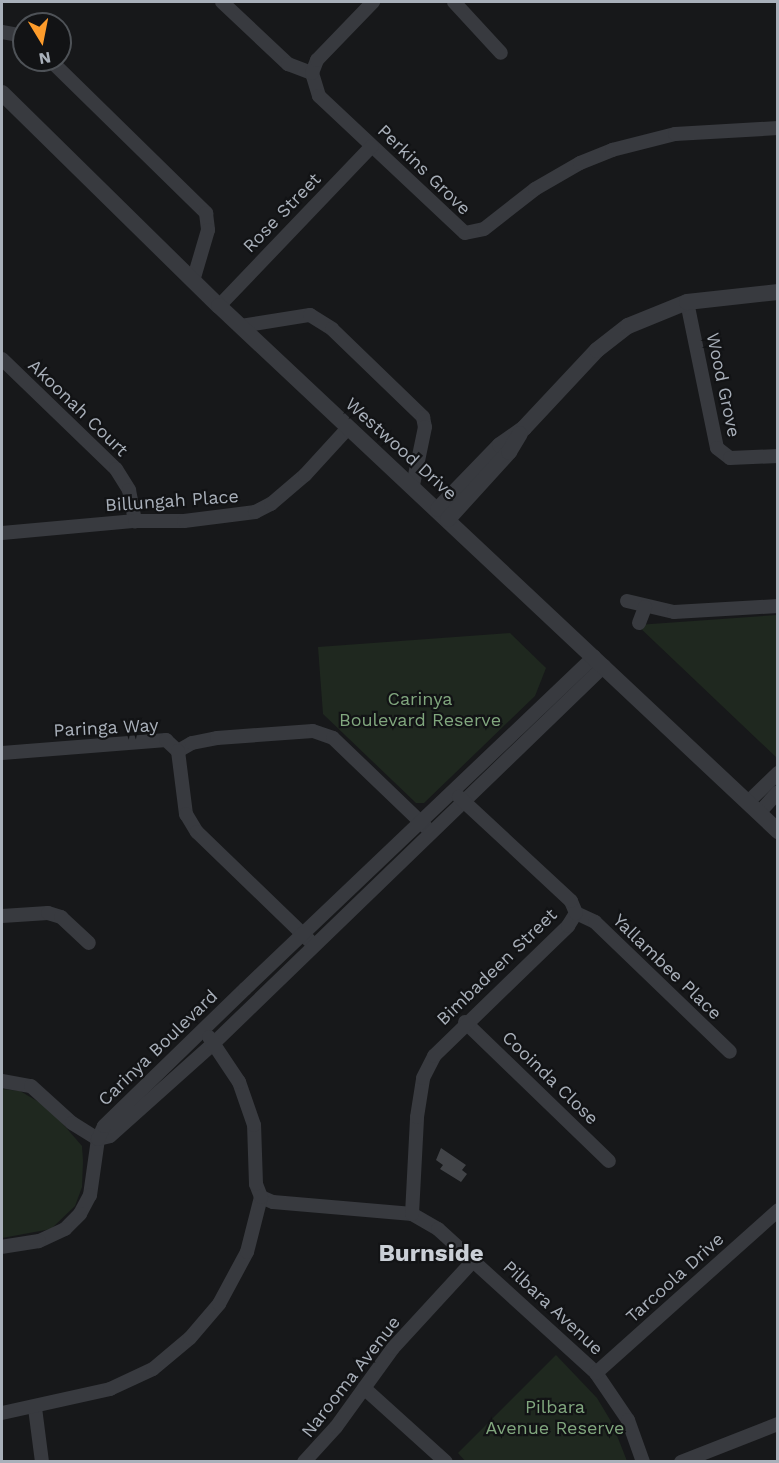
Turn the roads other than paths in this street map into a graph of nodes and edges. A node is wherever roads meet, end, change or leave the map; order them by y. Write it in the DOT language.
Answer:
graph roads {
  1 [pos="222,2"];
  2 [pos="373,2"];
  3 [pos="454,2"];
  4 [pos="501,54"];
  5 [pos="62,72"];
  6 [pos="312,73"];
  7 [pos="2,93"];
  8 [pos="777,128"];
  9 [pos="372,146"];
  10 [pos="193,281"];
  11 [pos="777,292"];
  12 [pos="687,302"];
  13 [pos="219,306"];
  14 [pos="241,326"];
  15 [pos="2,359"];
  16 [pos="348,428"];
  17 [pos="777,456"];
  18 [pos="413,485"];
  19 [pos="443,514"];
  20 [pos="135,521"];
  21 [pos="2,533"];
  22 [pos="627,601"];
  23 [pos="777,606"];
  24 [pos="645,607"];
  25 [pos="639,623"];
  26 [pos="599,661"];
  27 [pos="178,751"];
  28 [pos="2,753"];
  29 [pos="777,773"];
  30 [pos="453,792"];
  31 [pos="777,792"];
  32 [pos="464,801"];
  33 [pos="753,808"];
  34 [pos="421,822"];
  35 [pos="777,831"];
  36 [pos="431,833"];
  37 [pos="576,914"];
  38 [pos="2,916"];
  39 [pos="303,934"];
  40 [pos="89,943"];
  41 [pos="314,946"];
  42 [pos="465,1022"];
  43 [pos="203,1031"];
  44 [pos="215,1042"];
  45 [pos="730,1052"];
  46 [pos="2,1081"];
  47 [pos="98,1138"];
  48 [pos="609,1161"];
  49 [pos="261,1197"];
  50 [pos="777,1210"];
  51 [pos="412,1214"];
  52 [pos="2,1247"];
  53 [pos="474,1260"];
  54 [pos="596,1373"];
  55 [pos="364,1388"];
  56 [pos="35,1408"];
  57 [pos="2,1413"];
  58 [pos="777,1424"];
  59 [pos="42,1461"];
  60 [pos="304,1461"];
  61 [pos="446,1461"];
  62 [pos="643,1461"];
  63 [pos="681,1461"];
  1 -- 6 [label="street"];
  2 -- 6 [label="street"];
  3 -- 4 [label="street"];
  5 -- 10 [label="street"];
  6 -- 9 [label="street, Perkins Grove"];
  7 -- 10 [label="street, Westwood Drive"];
  8 -- 9 [label="street, Perkins Grove"];
  9 -- 13 [label="street, Rose Street"];
  10 -- 13 [label="street, Westwood Drive"];
  11 -- 12 [label="street"];
  12 -- 17 [label="street, Wood Grove"];
  12 -- 19 [label="street"];
  13 -- 14 [label="street, Westwood Drive"];
  14 -- 16 [label="street, Westwood Drive"];
  14 -- 18 [label="street"];
  15 -- 20 [label="street, Akoonah Court"];
  16 -- 18 [label="street, Westwood Drive"];
  16 -- 20 [label="street, Billungah Place"];
  18 -- 19 [label="street, Westwood Drive"];
  19 -- 26 [label="street, Westwood Drive"];
  20 -- 21 [label="street, Billungah Place"];
  22 -- 24 [label="street"];
  23 -- 24 [label="street"];
  24 -- 25 [label="street"];
  26 -- 30 [label="street, Carinya Boulevard"];
  26 -- 32 [label="street, Carinya Boulevard"];
  26 -- 33 [label="street, Westwood Drive"];
  27 -- 28 [label="street, Paringa Way"];
  27 -- 34 [label="street"];
  27 -- 39 [label="street, Paringa Way"];
  29 -- 33 [label="street"];
  30 -- 32 [label="street, Bimbadeen Street"];
  30 -- 34 [label="street, Carinya Boulevard"];
  31 -- 33 [label="street"];
  32 -- 36 [label="street, Carinya Boulevard"];
  32 -- 37 [label="street, Bimbadeen Street"];
  33 -- 35 [label="street, Westwood Drive"];
  34 -- 36 [label="street"];
  34 -- 39 [label="street, Carinya Boulevard"];
  36 -- 41 [label="street, Carinya Boulevard"];
  37 -- 42 [label="street, Bimbadeen Street"];
  37 -- 45 [label="street, Yallambee Place"];
  38 -- 40 [label="street"];
  39 -- 41 [label="street, Paringa Way"];
  39 -- 43 [label="street, Carinya Boulevard"];
  41 -- 44 [label="street, Carinya Boulevard"];
  42 -- 48 [label="street, Cooinda Close"];
  42 -- 51 [label="street, Bimbadeen Street"];
  43 -- 44 [label="street"];
  43 -- 47 [label="street, Carinya Boulevard"];
  44 -- 47 [label="street, Carinya Boulevard"];
  44 -- 49 [label="street"];
  46 -- 47 [label="street"];
  47 -- 52 [label="street"];
  49 -- 51 [label="street, Pilbara Avenue"];
  49 -- 56 [label="street"];
  50 -- 54 [label="street, Tarcoola Drive"];
  51 -- 53 [label="street, Pilbara Avenue"];
  53 -- 54 [label="street, Pilbara Avenue"];
  53 -- 55 [label="street, Narooma Avenue"];
  54 -- 62 [label="street, Pilbara Avenue"];
  55 -- 60 [label="street, Narooma Avenue"];
  55 -- 61 [label="street"];
  56 -- 57 [label="street"];
  56 -- 59 [label="street"];
  58 -- 63 [label="street"];
}
